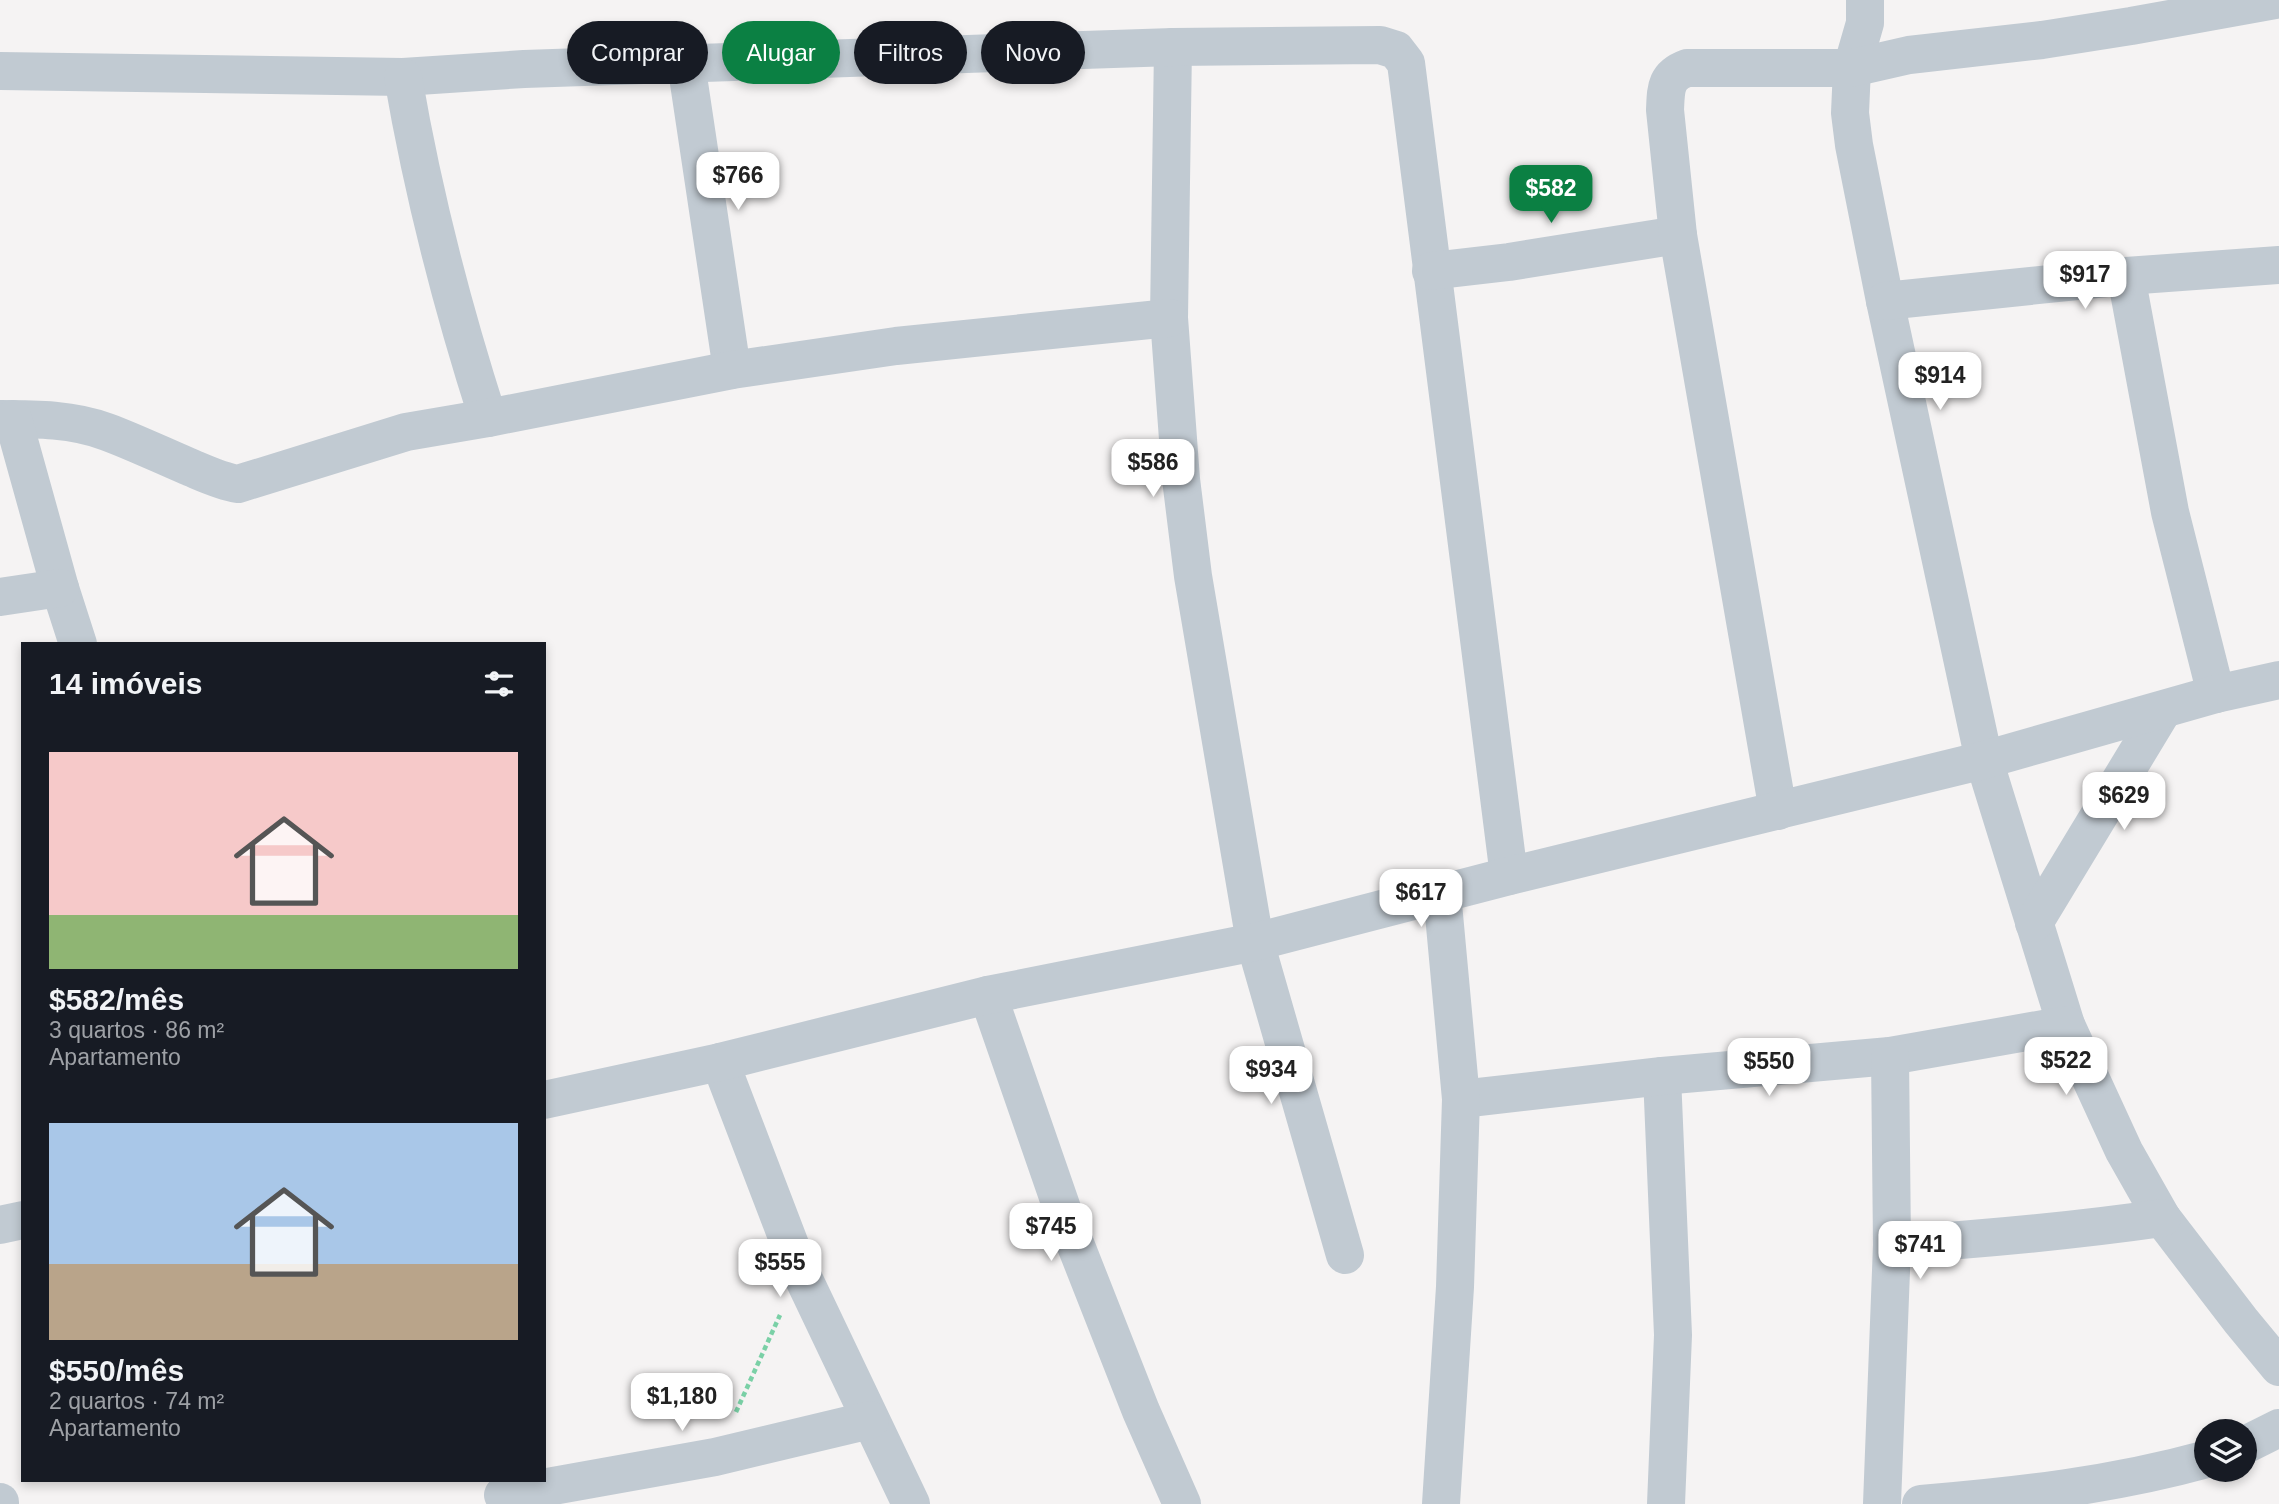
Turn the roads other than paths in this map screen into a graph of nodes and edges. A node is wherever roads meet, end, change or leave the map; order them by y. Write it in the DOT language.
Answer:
graph roads {
  1 [pos="1865,0"];
  2 [pos="2275,0"];
  3 [pos="1173,47"];
  4 [pos="708,62"];
  5 [pos="567,67"];
  6 [pos="1852,68"];
  7 [pos="0,71"];
  8 [pos="403,77"];
  9 [pos="689,84"];
  10 [pos="1678,235"];
  11 [pos="2279,265"];
  12 [pos="1431,271"];
  13 [pos="2126,276"];
  14 [pos="1885,301"];
  15 [pos="1169,318"];
  16 [pos="732,370"];
  17 [pos="488,418"];
  18 [pos="7,419"];
  19 [pos="60,588"];
  20 [pos="0,597"];
  21 [pos="77,642"];
  22 [pos="2279,680"];
  23 [pos="2216,694"];
  24 [pos="2163,710"];
  25 [pos="1984,760"];
  26 [pos="1777,811"];
  27 [pos="1509,876"];
  28 [pos="1442,893"];
  29 [pos="2034,923"];
  30 [pos="1255,942"];
  31 [pos="988,995"];
  32 [pos="2066,1025"];
  33 [pos="1890,1056"];
  34 [pos="720,1062"];
  35 [pos="1662,1076"];
  36 [pos="1461,1099"];
  37 [pos="546,1100"];
  38 [pos="2162,1218"];
  39 [pos="21,1220"];
  40 [pos="0,1225"];
  41 [pos="1892,1245"];
  42 [pos="1345,1255"];
  43 [pos="2279,1367"];
  44 [pos="870,1420"];
  45 [pos="2279,1429"];
  46 [pos="2257,1439"];
  47 [pos="2194,1463"];
  48 [pos="503,1495"];
  49 [pos="911,1504"];
  50 [pos="1182,1504"];
  51 [pos="1441,1504"];
  52 [pos="1666,1504"];
  53 [pos="1882,1504"];
  54 [pos="1921,1504"];
  1 -- 6 [label="street"];
  2 -- 6 [label="street"];
  3 -- 4 [label="street"];
  3 -- 12 [label="street"];
  3 -- 15 [label="street"];
  5 -- 8 [label="street"];
  6 -- 10 [label="street"];
  6 -- 14 [label="street"];
  7 -- 8 [label="street"];
  8 -- 17 [label="street"];
  9 -- 16 [label="street"];
  10 -- 12 [label="street"];
  10 -- 26 [label="street"];
  11 -- 13 [label="street"];
  12 -- 27 [label="street"];
  13 -- 14 [label="street"];
  13 -- 23 [label="street"];
  14 -- 25 [label="street"];
  15 -- 16 [label="street"];
  15 -- 30 [label="street"];
  16 -- 17 [label="street"];
  17 -- 18 [label="street"];
  18 -- 19 [label="street"];
  19 -- 20 [label="street"];
  19 -- 21 [label="street"];
  22 -- 23 [label="street"];
  23 -- 24 [label="street"];
  24 -- 25 [label="street"];
  24 -- 29 [label="street"];
  25 -- 26 [label="street"];
  25 -- 29 [label="street"];
  26 -- 27 [label="street"];
  27 -- 28 [label="street"];
  28 -- 30 [label="street"];
  28 -- 36 [label="street"];
  29 -- 32 [label="street"];
  30 -- 31 [label="street"];
  30 -- 42 [label="street"];
  31 -- 34 [label="street"];
  31 -- 50 [label="street"];
  32 -- 33 [label="street"];
  32 -- 38 [label="street"];
  33 -- 35 [label="street"];
  33 -- 41 [label="street"];
  34 -- 37 [label="street"];
  34 -- 44 [label="street"];
  35 -- 36 [label="street"];
  35 -- 52 [label="street"];
  36 -- 51 [label="street"];
  38 -- 41 [label="street"];
  38 -- 43 [label="street"];
  39 -- 40 [label="street"];
  41 -- 53 [label="street"];
  44 -- 48 [label="street"];
  44 -- 49 [label="street"];
  45 -- 46 [label="street"];
  47 -- 54 [label="street"];
}
